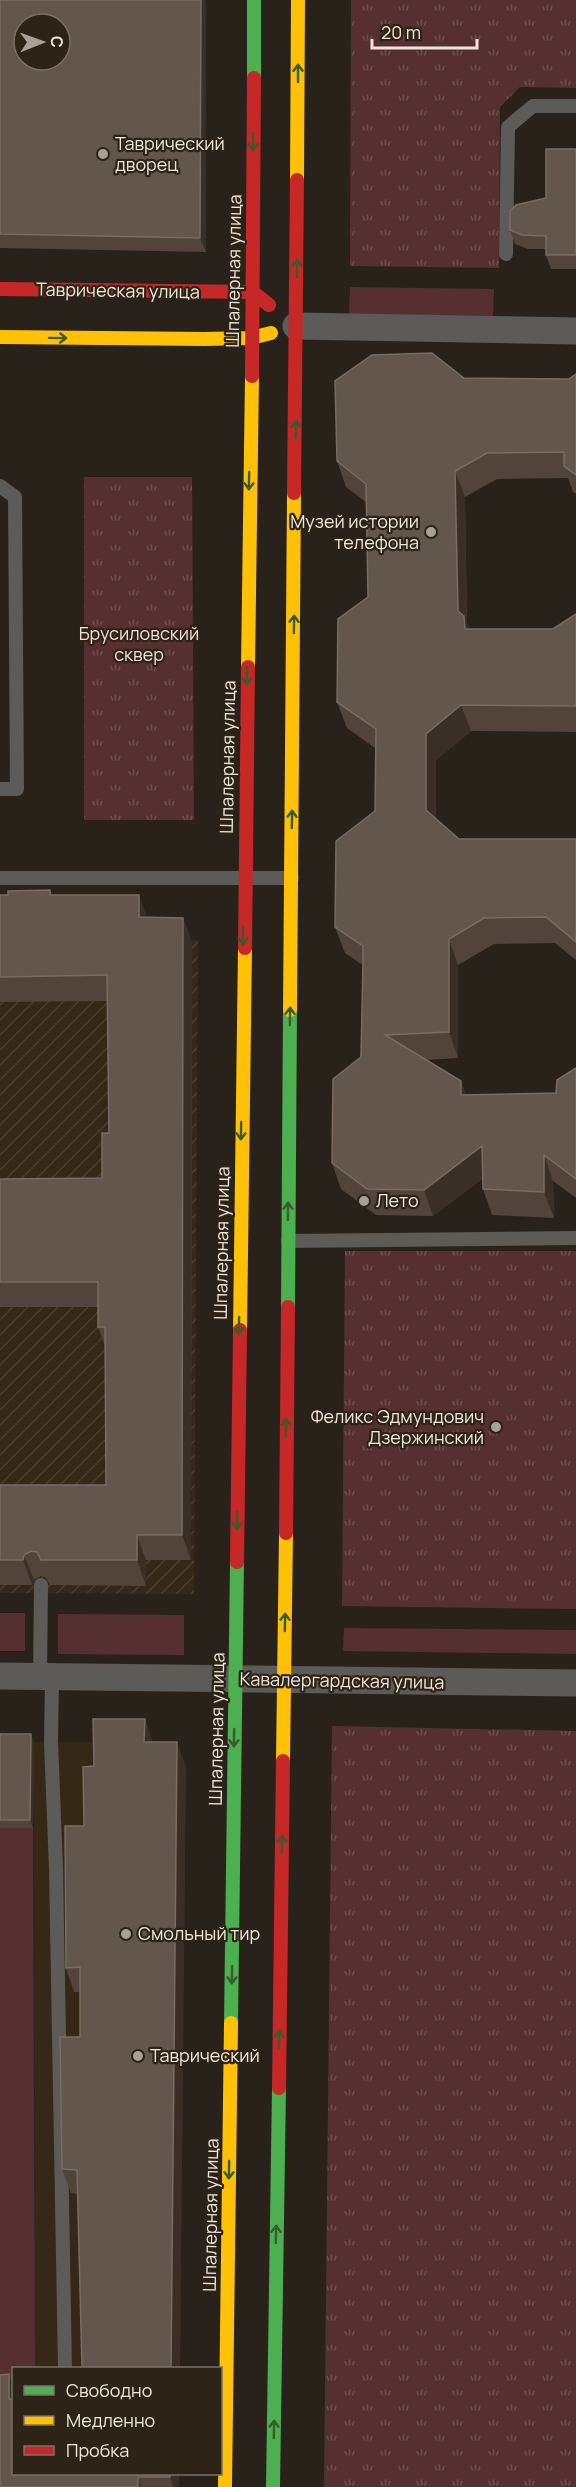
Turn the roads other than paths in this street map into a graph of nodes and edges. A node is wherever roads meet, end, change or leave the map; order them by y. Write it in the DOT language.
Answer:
graph roads {
  1 [pos="254,0"];
  2 [pos="298,0"];
  3 [pos="576,106"];
  4 [pos="507,254"];
  5 [pos="0,289"];
  6 [pos="253,292"];
  7 [pos="296,326"];
  8 [pos="576,331"];
  9 [pos="0,337"];
  10 [pos="251,338"];
  11 [pos="0,486"];
  12 [pos="0,789"];
  13 [pos="244,877"];
  14 [pos="0,878"];
  15 [pos="292,878"];
  16 [pos="576,1238"];
  17 [pos="288,1241"];
  18 [pos="41,1585"];
  19 [pos="0,1677"];
  20 [pos="46,1677"];
  21 [pos="235,1680"];
  22 [pos="284,1680"];
  23 [pos="576,1683"];
  24 [pos="65,2367"];
  25 [pos="225,2487"];
  26 [pos="273,2487"];
  1 -- 6 [label="street, Шпалерная улица, one-way"];
  7 -- 2 [label="street, one-way"];
  3 -- 4 [label="lane"];
  5 -- 6 [label="street, Таврическая улица"];
  6 -- 7 [label="street"];
  6 -- 10 [label="street, Шпалерная улица"];
  7 -- 8 [label="street"];
  7 -- 10 [label="street"];
  15 -- 7 [label="street, one-way"];
  9 -- 10 [label="street, one-way"];
  10 -- 13 [label="street, Шпалерная улица, one-way"];
  11 -- 12 [label="lane"];
  13 -- 14 [label="lane"];
  13 -- 15 [label="lane"];
  13 -- 21 [label="street, Шпалерная улица, one-way"];
  17 -- 15 [label="street, one-way"];
  16 -- 17 [label="lane"];
  22 -- 17 [label="street, one-way"];
  18 -- 20 [label="lane"];
  19 -- 20 [label="street, Кавалергардская улица"];
  20 -- 21 [label="street, Кавалергардская улица"];
  20 -- 24 [label="lane"];
  21 -- 22 [label="street, Кавалергардская улица"];
  21 -- 25 [label="street, Шпалерная улица, one-way"];
  22 -- 23 [label="street, Кавалергардская улица"];
  26 -- 22 [label="street, one-way"];
}
